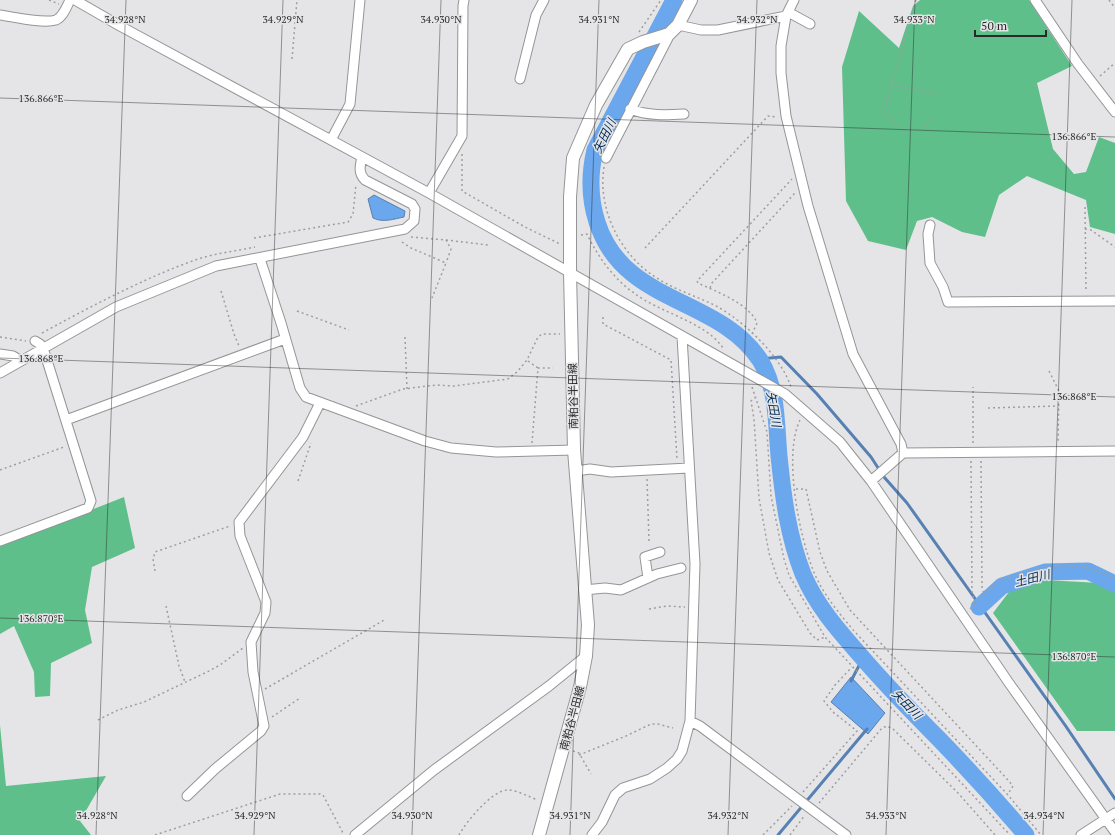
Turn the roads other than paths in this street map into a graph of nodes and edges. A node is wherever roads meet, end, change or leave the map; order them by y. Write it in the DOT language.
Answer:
graph roads {
  1 [pos="70,0"];
  2 [pos="76,0"];
  3 [pos="360,0"];
  4 [pos="464,0"];
  5 [pos="544,0"];
  6 [pos="692,0"];
  7 [pos="794,0"];
  8 [pos="1035,0"];
  9 [pos="787,14"];
  10 [pos="0,15"];
  11 [pos="810,24"];
  12 [pos="678,25"];
  13 [pos="669,34"];
  14 [pos="520,79"];
  15 [pos="630,109"];
  16 [pos="1115,112"];
  17 [pos="684,114"];
  18 [pos="331,140"];
  19 [pos="362,157"];
  20 [pos="606,158"];
  21 [pos="429,193"];
  22 [pos="930,225"];
  23 [pos="260,259"];
  24 [pos="570,272"];
  25 [pos="1115,301"];
  26 [pos="682,336"];
  27 [pos="285,339"];
  28 [pos="35,341"];
  29 [pos="42,349"];
  30 [pos="0,354"];
  31 [pos="21,361"];
  32 [pos="0,373"];
  33 [pos="320,403"];
  34 [pos="66,420"];
  35 [pos="574,450"];
  36 [pos="1115,451"];
  37 [pos="903,453"];
  38 [pos="689,468"];
  39 [pos="576,471"];
  40 [pos="871,481"];
  41 [pos="0,541"];
  42 [pos="660,552"];
  43 [pos="682,568"];
  44 [pos="648,578"];
  45 [pos="584,590"];
  46 [pos="586,656"];
  47 [pos="690,721"];
  48 [pos="187,796"];
  49 [pos="1115,813"];
  50 [pos="1106,818"];
  51 [pos="1115,832"];
  52 [pos="355,835"];
  53 [pos="539,835"];
  54 [pos="592,835"];
  55 [pos="846,835"];
  56 [pos="1081,835"];
  1 -- 10 [label="street"];
  2 -- 18 [label="street"];
  3 -- 18 [label="street"];
  4 -- 21 [label="street"];
  5 -- 14 [label="street"];
  6 -- 12 [label="main road, 南粕谷半田線"];
  7 -- 9 [label="street"];
  8 -- 16 [label="street"];
  9 -- 11 [label="street"];
  9 -- 12 [label="street"];
  9 -- 37 [label="street"];
  12 -- 13 [label="main road, 南粕谷半田線"];
  13 -- 15 [label="street"];
  13 -- 24 [label="main road, 南粕谷半田線"];
  15 -- 17 [label="street"];
  15 -- 20 [label="street"];
  18 -- 19 [label="street"];
  19 -- 21 [label="street"];
  19 -- 23 [label="street"];
  21 -- 24 [label="street"];
  22 -- 25 [label="street"];
  23 -- 27 [label="street"];
  23 -- 29 [label="street"];
  24 -- 26 [label="street"];
  24 -- 35 [label="main road, 南粕谷半田線"];
  26 -- 38 [label="street"];
  26 -- 40 [label="street"];
  27 -- 33 [label="street"];
  27 -- 34 [label="street"];
  28 -- 29 [label="street"];
  29 -- 31 [label="street"];
  29 -- 34 [label="street"];
  30 -- 31 [label="street"];
  31 -- 32 [label="street"];
  33 -- 35 [label="street"];
  33 -- 48 [label="street"];
  34 -- 41 [label="street"];
  35 -- 39 [label="main road, 南粕谷半田線"];
  36 -- 37 [label="street"];
  37 -- 40 [label="street"];
  38 -- 39 [label="street"];
  38 -- 47 [label="street"];
  39 -- 45 [label="main road, 南粕谷半田線"];
  40 -- 50 [label="street"];
  42 -- 44 [label="street"];
  43 -- 44 [label="street"];
  44 -- 45 [label="street"];
  45 -- 46 [label="main road, 南粕谷半田線"];
  46 -- 52 [label="street"];
  46 -- 53 [label="main road, 南粕谷半田線"];
  47 -- 54 [label="street"];
  47 -- 55 [label="street"];
  49 -- 50 [label="street"];
  50 -- 51 [label="street"];
  50 -- 56 [label="street"];
}
